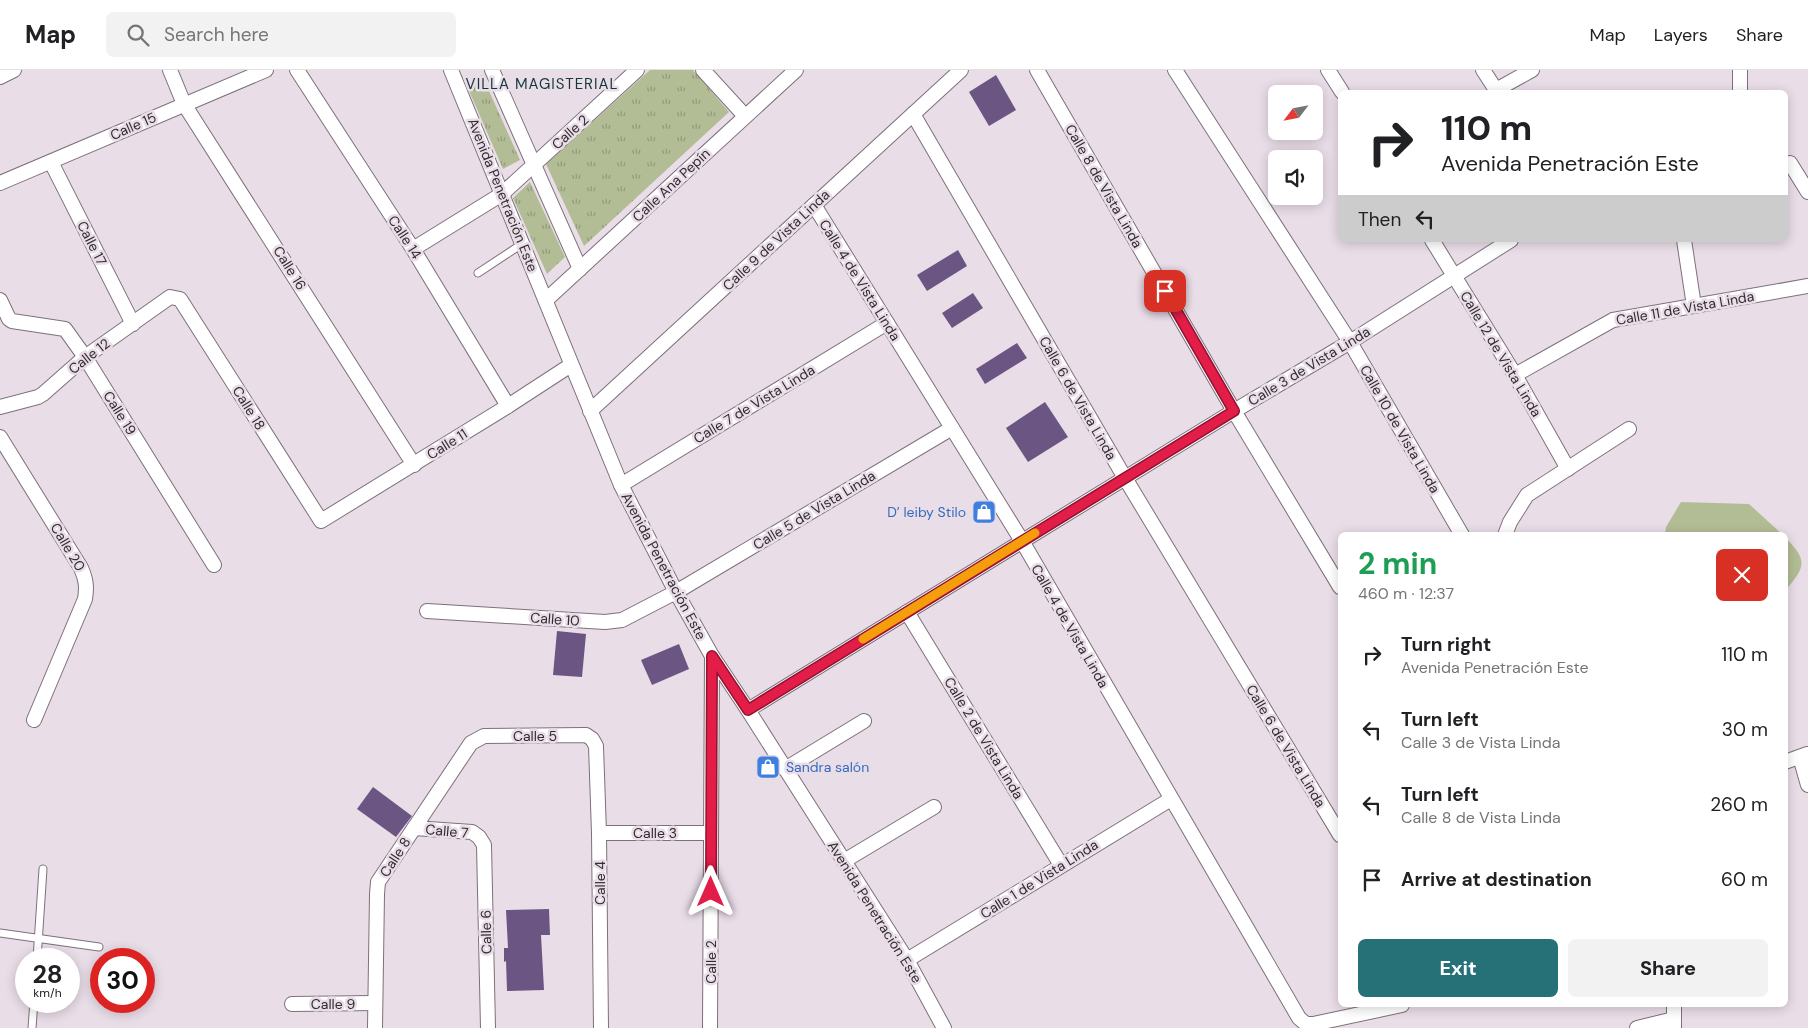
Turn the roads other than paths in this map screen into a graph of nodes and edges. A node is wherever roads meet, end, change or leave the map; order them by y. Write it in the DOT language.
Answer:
graph roads {
  1 [pos="14,70"];
  2 [pos="170,70"];
  3 [pos="266,70"];
  4 [pos="297,70"];
  5 [pos="451,70"];
  6 [pos="492,70"];
  7 [pos="637,70"];
  8 [pos="703,70"];
  9 [pos="796,70"];
  10 [pos="961,70"];
  11 [pos="1037,70"];
  12 [pos="1175,70"];
  13 [pos="1328,70"];
  14 [pos="1483,70"];
  15 [pos="1532,70"];
  16 [pos="1740,71"];
  17 [pos="0,77"];
  18 [pos="1341,90"];
  19 [pos="1740,90"];
  20 [pos="184,104"];
  21 [pos="913,114"];
  22 [pos="745,116"];
  23 [pos="50,162"];
  24 [pos="1790,162"];
  25 [pos="534,164"];
  26 [pos="0,183"];
  27 [pos="1808,192"];
  28 [pos="502,194"];
  29 [pos="814,205"];
  30 [pos="1433,242"];
  31 [pos="1509,242"];
  32 [pos="1684,242"];
  33 [pos="522,244"];
  34 [pos="413,248"];
  35 [pos="580,269"];
  36 [pos="478,273"];
  37 [pos="1454,276"];
  38 [pos="1808,286"];
  39 [pos="175,297"];
  40 [pos="0,300"];
  41 [pos="546,300"];
  42 [pos="1694,306"];
  43 [pos="888,323"];
  44 [pos="133,324"];
  45 [pos="1350,342"];
  46 [pos="85,357"];
  47 [pos="571,365"];
  48 [pos="1515,375"];
  49 [pos="508,406"];
  50 [pos="0,407"];
  51 [pos="590,411"];
  52 [pos="1234,411"];
  53 [pos="952,428"];
  54 [pos="1629,429"];
  55 [pos="0,437"];
  56 [pos="414,465"];
  57 [pos="1568,469"];
  58 [pos="1125,478"];
  59 [pos="621,485"];
  60 [pos="321,521"];
  61 [pos="1460,532"];
  62 [pos="1506,532"];
  63 [pos="1022,541"];
  64 [pos="214,565"];
  65 [pos="1338,584"];
  66 [pos="676,592"];
  67 [pos="427,611"];
  68 [pos="907,612"];
  69 [pos="712,656"];
  70 [pos="748,710"];
  71 [pos="34,720"];
  72 [pos="864,721"];
  73 [pos="478,738"];
  74 [pos="592,739"];
  75 [pos="1804,755"];
  76 [pos="1788,761"];
  77 [pos="785,769"];
  78 [pos="1808,785"];
  79 [pos="1171,799"];
  80 [pos="934,807"];
  81 [pos="414,828"];
  82 [pos="1338,832"];
  83 [pos="599,833"];
  84 [pos="711,833"];
  85 [pos="480,836"];
  86 [pos="844,861"];
  87 [pos="1061,865"];
  88 [pos="43,869"];
  89 [pos="0,933"];
  90 [pos="38,939"];
  91 [pos="98,947"];
  92 [pos="37,948"];
  93 [pos="907,960"];
  94 [pos="375,1003"];
  95 [pos="292,1004"];
  96 [pos="1393,1007"];
  97 [pos="1674,1007"];
  98 [pos="33,1013"];
  99 [pos="1674,1024"];
  100 [pos="32,1028"];
  101 [pos="375,1028"];
  102 [pos="488,1028"];
  103 [pos="601,1028"];
  104 [pos="710,1028"];
  105 [pos="944,1028"];
  106 [pos="1637,1028"];
  1 -- 17 [label="street"];
  2 -- 20 [label="street, Calle 16"];
  3 -- 20 [label="street, Calle 15"];
  4 -- 34 [label="street, Calle 14"];
  5 -- 28 [label="street, Avenida Penetración Este"];
  6 -- 25 [label="street"];
  7 -- 25 [label="street, Calle 2"];
  8 -- 22 [label="street"];
  9 -- 22 [label="street, Calle Ana Pepín"];
  10 -- 21 [label="street, Calle 9 de Vista Linda"];
  11 -- 52 [label="street, Calle 8 de Vista Linda"];
  12 -- 45 [label="street, Calle 10 de Vista Linda"];
  13 -- 18 [label="street"];
  14 -- 15 [label="street"];
  16 -- 19 [label="street"];
  20 -- 23 [label="street, Calle 15"];
  20 -- 56 [label="street, Calle 16"];
  21 -- 29 [label="street, Calle 9 de Vista Linda"];
  21 -- 58 [label="street, Calle 6 de Vista Linda"];
  22 -- 35 [label="street, Calle Ana Pepín"];
  23 -- 26 [label="street, Calle 15"];
  23 -- 44 [label="street, Calle 17"];
  24 -- 27 [label="street"];
  25 -- 28 [label="street, Calle 2"];
  25 -- 35 [label="street"];
  28 -- 33 [label="street, Avenida Penetración Este"];
  28 -- 34 [label="street, Calle 2"];
  29 -- 43 [label="street, Calle 4 de Vista Linda"];
  29 -- 51 [label="street, Calle 9 de Vista Linda"];
  30 -- 37 [label="street, Calle 12 de Vista Linda"];
  31 -- 37 [label="street, Calle 3 de Vista Linda"];
  32 -- 42 [label="street"];
  33 -- 36 [label="lane"];
  33 -- 41 [label="street, Avenida Penetración Este"];
  34 -- 49 [label="street, Calle 14"];
  35 -- 41 [label="street, Calle Ana Pepín"];
  37 -- 45 [label="street, Calle 3 de Vista Linda"];
  37 -- 48 [label="street, Calle 12 de Vista Linda"];
  38 -- 42 [label="street, Calle 11 de Vista Linda"];
  39 -- 44 [label="street, Calle 12"];
  39 -- 60 [label="street, Calle 18"];
  40 -- 46 [label="street, Calle 19"];
  41 -- 47 [label="street, Avenida Penetración Este"];
  42 -- 48 [label="street, Calle 11 de Vista Linda"];
  43 -- 53 [label="street, Calle 4 de Vista Linda"];
  43 -- 59 [label="street, Calle 7 de Vista Linda"];
  44 -- 46 [label="street, Calle 12"];
  45 -- 52 [label="street, Calle 3 de Vista Linda"];
  45 -- 61 [label="street, Calle 10 de Vista Linda"];
  46 -- 50 [label="street, Calle 12"];
  46 -- 64 [label="street, Calle 19"];
  47 -- 49 [label="street, Calle 11"];
  47 -- 51 [label="street, Avenida Penetración Este"];
  48 -- 57 [label="street, Calle 12 de Vista Linda"];
  49 -- 56 [label="street, Calle 11"];
  51 -- 59 [label="street, Avenida Penetración Este"];
  52 -- 58 [label="street, Calle 3 de Vista Linda"];
  52 -- 65 [label="street, Calle 8 de Vista Linda"];
  53 -- 63 [label="street, Calle 4 de Vista Linda"];
  53 -- 66 [label="street, Calle 5 de Vista Linda"];
  54 -- 57 [label="street"];
  55 -- 71 [label="street, Calle 20"];
  56 -- 60 [label="street, Calle 11"];
  57 -- 62 [label="street"];
  58 -- 63 [label="street, Calle 3 de Vista Linda"];
  58 -- 82 [label="street, Calle 6 de Vista Linda"];
  59 -- 66 [label="street, Avenida Penetración Este"];
  63 -- 68 [label="street, Calle 3 de Vista Linda"];
  63 -- 79 [label="street, Calle 4 de Vista Linda"];
  66 -- 67 [label="street, Calle 10"];
  66 -- 69 [label="street, Avenida Penetración Este"];
  68 -- 70 [label="street, Calle 3 de Vista Linda"];
  68 -- 87 [label="street, Calle 2 de Vista Linda"];
  69 -- 70 [label="street, Avenida Penetración Este"];
  69 -- 84 [label="street, Calle 2"];
  70 -- 77 [label="street, Avenida Penetración Este"];
  72 -- 77 [label="street"];
  73 -- 74 [label="street, Calle 5"];
  73 -- 81 [label="street, Calle 8"];
  74 -- 83 [label="street, Calle 4"];
  75 -- 76 [label="street"];
  75 -- 78 [label="street"];
  77 -- 86 [label="street, Avenida Penetración Este"];
  79 -- 87 [label="street, Calle 1 de Vista Linda"];
  79 -- 96 [label="street, Calle 4 de Vista Linda"];
  80 -- 86 [label="street"];
  81 -- 85 [label="street, Calle 7"];
  81 -- 94 [label="street, Calle 8"];
  83 -- 84 [label="street, Calle 3"];
  83 -- 103 [label="street, Calle 4"];
  84 -- 104 [label="street, Calle 2"];
  85 -- 102 [label="street, Calle 6"];
  86 -- 93 [label="street, Avenida Penetración Este"];
  87 -- 93 [label="street, Calle 1 de Vista Linda"];
  88 -- 90 [label="lane"];
  89 -- 90 [label="lane"];
  90 -- 91 [label="lane"];
  90 -- 92 [label="lane"];
  93 -- 105 [label="street, Avenida Penetración Este"];
  94 -- 95 [label="street, Calle 9"];
  94 -- 101 [label="street, Calle 8"];
  97 -- 99 [label="street"];
  98 -- 100 [label="lane"];
  99 -- 106 [label="street"];
}
